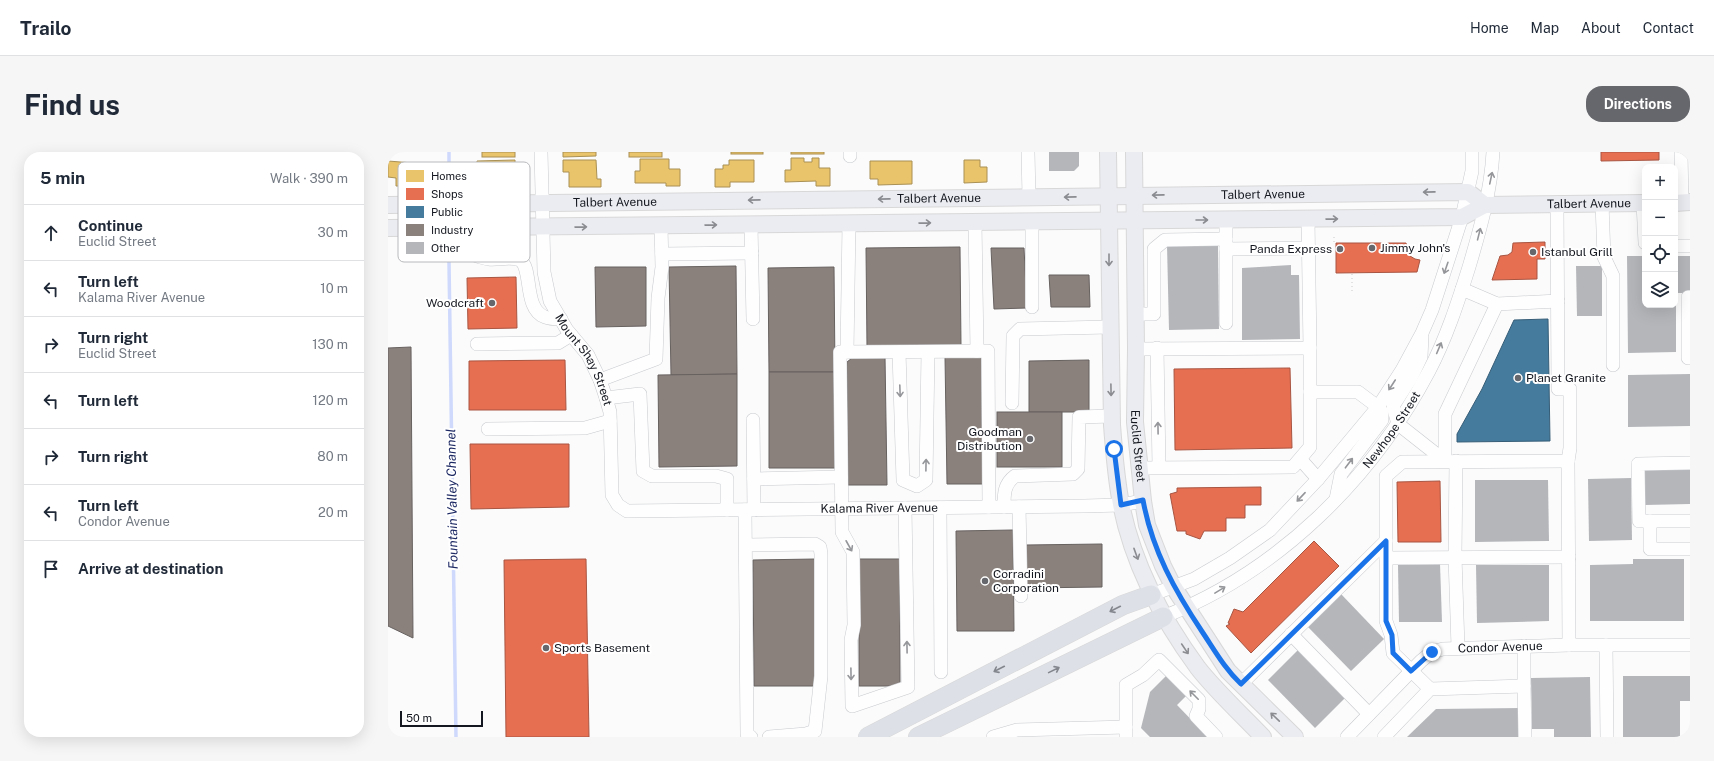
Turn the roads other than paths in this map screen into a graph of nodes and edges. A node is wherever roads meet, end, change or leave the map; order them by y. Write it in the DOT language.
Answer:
graph roads {
  1 [pos="541,152"];
  2 [pos="1028,152"];
  3 [pos="1108,152"];
  4 [pos="1134,152"];
  5 [pos="1472,152"];
  6 [pos="1494,152"];
  7 [pos="1681,152"];
  8 [pos="1468,192"];
  9 [pos="1108,196"];
  10 [pos="1135,196"];
  11 [pos="1029,197"];
  12 [pos="1557,203"];
  13 [pos="1602,203"];
  14 [pos="1642,203"];
  15 [pos="1682,203"];
  16 [pos="388,205"];
  17 [pos="1486,205"];
  18 [pos="398,206"];
  19 [pos="530,215"];
  20 [pos="542,216"];
  21 [pos="1462,217"];
  22 [pos="530,218"];
  23 [pos="1175,219"];
  24 [pos="1308,219"];
  25 [pos="1226,220"];
  26 [pos="1109,221"];
  27 [pos="1135,221"];
  28 [pos="975,222"];
  29 [pos="1032,222"];
  30 [pos="849,224"];
  31 [pos="751,225"];
  32 [pos="661,226"];
  33 [pos="1175,240"];
  34 [pos="1226,244"];
  35 [pos="1678,246"];
  36 [pos="1690,246"];
  37 [pos="1309,248"];
  38 [pos="752,253"];
  39 [pos="662,254"];
  40 [pos="521,262"];
  41 [pos="1462,289"];
  42 [pos="1690,297"];
  43 [pos="1558,301"];
  44 [pos="1497,304"];
  45 [pos="1032,307"];
  46 [pos="1135,314"];
  47 [pos="753,319"];
  48 [pos="561,320"];
  49 [pos="1226,323"];
  50 [pos="1110,327"];
  51 [pos="1422,333"];
  52 [pos="571,335"];
  53 [pos="477,344"];
  54 [pos="1157,348"];
  55 [pos="1310,348"];
  56 [pos="1136,349"];
  57 [pos="976,351"];
  58 [pos="847,352"];
  59 [pos="899,352"];
  60 [pos="928,352"];
  61 [pos="1690,358"];
  62 [pos="1614,365"];
  63 [pos="600,380"];
  64 [pos="1310,392"];
  65 [pos="606,398"];
  66 [pos="1012,403"];
  67 [pos="1378,407"];
  68 [pos="1112,416"];
  69 [pos="753,420"];
  70 [pos="610,421"];
  71 [pos="1398,424"];
  72 [pos="488,429"];
  73 [pos="1301,460"];
  74 [pos="1450,461"];
  75 [pos="1568,461"];
  76 [pos="1690,462"];
  77 [pos="1159,467"];
  78 [pos="1140,468"];
  79 [pos="841,477"];
  80 [pos="754,479"];
  81 [pos="1318,479"];
  82 [pos="917,486"];
  83 [pos="1336,499"];
  84 [pos="1143,500"];
  85 [pos="618,505"];
  86 [pos="1121,505"];
  87 [pos="989,507"];
  88 [pos="1004,507"];
  89 [pos="1020,507"];
  90 [pos="911,508"];
  91 [pos="940,508"];
  92 [pos="842,509"];
  93 [pos="727,510"];
  94 [pos="750,510"];
  95 [pos="1650,521"];
  96 [pos="1690,521"];
  97 [pos="1386,541"];
  98 [pos="746,546"];
  99 [pos="1690,549"];
  100 [pos="1455,557"];
  101 [pos="1569,557"];
  102 [pos="1386,558"];
  103 [pos="1173,586"];
  104 [pos="1151,595"];
  105 [pos="1021,596"];
  106 [pos="1186,608"];
  107 [pos="1163,617"];
  108 [pos="1291,634"];
  109 [pos="1569,645"];
  110 [pos="1606,645"];
  111 [pos="1690,645"];
  112 [pos="1524,646"];
  113 [pos="1458,647"];
  114 [pos="1411,671"];
  115 [pos="941,672"];
  116 [pos="1241,684"];
  117 [pos="1524,686"];
  118 [pos="1430,689"];
  119 [pos="1369,714"];
  120 [pos="1126,732"];
  121 [pos="1350,736"];
  122 [pos="751,737"];
  123 [pos="769,737"];
  124 [pos="868,737"];
  125 [pos="918,737"];
  126 [pos="993,737"];
  127 [pos="1216,737"];
  128 [pos="1263,737"];
  129 [pos="1295,737"];
  130 [pos="1384,737"];
  131 [pos="1525,737"];
  132 [pos="1607,737"];
  1 -- 20 [label="street, Mount Shay Street"];
  2 -- 11 [label="street"];
  3 -- 9 [label="main road, Euclid Street"];
  4 -- 10 [label="main road, Euclid Street"];
  5 -- 8 [label="street, Newhope Street"];
  17 -- 6 [label="street, Newhope Street, one-way"];
  7 -- 15 [label="street"];
  8 -- 10 [label="main road, Talbert Avenue, one-way"];
  8 -- 17 [label="main road"];
  8 -- 21 [label="street, Newhope Street"];
  9 -- 10 [label="main road, Talbert Avenue"];
  9 -- 11 [label="main road, Talbert Avenue, one-way"];
  9 -- 26 [label="main road, Euclid Street"];
  10 -- 27 [label="main road, Euclid Street"];
  11 -- 20 [label="main road, Talbert Avenue, one-way"];
  12 -- 13 [label="main road, Talbert Avenue"];
  12 -- 17 [label="main road, Talbert Avenue"];
  12 -- 43 [label="street"];
  13 -- 14 [label="main road, Talbert Avenue"];
  13 -- 62 [label="street"];
  16 -- 18 [label="main road, Talbert Avenue"];
  17 -- 21 [label="main road, Talbert Avenue"];
  41 -- 17 [label="street, Newhope Street, one-way"];
  19 -- 20 [label="main road, Talbert Avenue"];
  20 -- 22 [label="main road, Talbert Avenue"];
  20 -- 32 [label="main road, Talbert Avenue, one-way"];
  20 -- 48 [label="street, Mount Shay Street"];
  24 -- 21 [label="main road, Talbert Avenue, one-way"];
  21 -- 51 [label="street, Newhope Street, one-way"];
  23 -- 25 [label="main road, Talbert Avenue, one-way"];
  23 -- 27 [label="main road, Talbert Avenue"];
  23 -- 33 [label="street"];
  24 -- 25 [label="main road, Talbert Avenue"];
  24 -- 37 [label="street"];
  25 -- 34 [label="street"];
  26 -- 27 [label="main road, Talbert Avenue"];
  26 -- 29 [label="main road, Talbert Avenue"];
  26 -- 50 [label="main road, Euclid Street, one-way"];
  27 -- 46 [label="main road, Euclid Street"];
  28 -- 29 [label="main road, Talbert Avenue"];
  30 -- 28 [label="main road, Talbert Avenue, one-way"];
  28 -- 57 [label="street"];
  29 -- 45 [label="street"];
  30 -- 31 [label="main road, Talbert Avenue"];
  30 -- 58 [label="street"];
  32 -- 31 [label="main road, Talbert Avenue, one-way"];
  31 -- 38 [label="street"];
  32 -- 39 [label="street"];
  33 -- 34 [label="street"];
  33 -- 46 [label="street"];
  34 -- 37 [label="street"];
  34 -- 49 [label="street"];
  35 -- 36 [label="street"];
  37 -- 55 [label="street"];
  38 -- 39 [label="street"];
  38 -- 47 [label="street"];
  39 -- 63 [label="street"];
  40 -- 48 [label="street"];
  41 -- 44 [label="street"];
  71 -- 41 [label="street, Newhope Street, one-way"];
  42 -- 61 [label="street"];
  43 -- 44 [label="street"];
  43 -- 75 [label="street"];
  44 -- 74 [label="street"];
  46 -- 56 [label="main road, Euclid Street"];
  48 -- 52 [label="street, Mount Shay Street"];
  50 -- 66 [label="street"];
  50 -- 68 [label="main road, Euclid Street, one-way"];
  51 -- 67 [label="street, Newhope Street, one-way"];
  51 -- 71 [label="street"];
  52 -- 53 [label="street"];
  52 -- 63 [label="street, Mount Shay Street"];
  54 -- 55 [label="street"];
  54 -- 56 [label="street"];
  77 -- 54 [label="street, one-way"];
  55 -- 64 [label="street"];
  56 -- 78 [label="main road, Euclid Street"];
  57 -- 60 [label="street"];
  57 -- 87 [label="street"];
  58 -- 59 [label="street"];
  58 -- 79 [label="street"];
  59 -- 60 [label="street"];
  59 -- 82 [label="street, one-way"];
  82 -- 60 [label="street, one-way"];
  63 -- 65 [label="street, Mount Shay Street"];
  64 -- 67 [label="street"];
  64 -- 73 [label="street"];
  65 -- 70 [label="street, Mount Shay Street"];
  65 -- 93 [label="street"];
  67 -- 81 [label="street, Newhope Street"];
  83 -- 67 [label="street, one-way"];
  68 -- 86 [label="main road, Euclid Street"];
  68 -- 88 [label="street"];
  69 -- 80 [label="street"];
  70 -- 72 [label="street"];
  70 -- 85 [label="street, Mount Shay Street"];
  71 -- 74 [label="street"];
  71 -- 83 [label="street, Newhope Street"];
  73 -- 77 [label="street"];
  73 -- 81 [label="street"];
  74 -- 75 [label="street"];
  74 -- 97 [label="street"];
  74 -- 100 [label="street"];
  75 -- 101 [label="street"];
  76 -- 95 [label="street"];
  77 -- 78 [label="street"];
  78 -- 84 [label="main road, Euclid Street"];
  79 -- 80 [label="street"];
  79 -- 92 [label="street"];
  80 -- 94 [label="street"];
  81 -- 103 [label="street, Newhope Street, one-way"];
  82 -- 90 [label="street"];
  106 -- 83 [label="street, Newhope Street, one-way"];
  84 -- 86 [label="street, Kalama River Avenue"];
  84 -- 103 [label="main road, Euclid Street"];
  85 -- 93 [label="street, Kalama River Avenue"];
  86 -- 89 [label="street, Kalama River Avenue"];
  86 -- 104 [label="main road, Euclid Street, one-way"];
  87 -- 88 [label="street, Kalama River Avenue"];
  87 -- 91 [label="street, Kalama River Avenue"];
  88 -- 89 [label="street, Kalama River Avenue"];
  89 -- 105 [label="street"];
  90 -- 91 [label="street, Kalama River Avenue"];
  90 -- 92 [label="street, Kalama River Avenue"];
  92 -- 90 [label="street, one-way"];
  91 -- 115 [label="street"];
  92 -- 94 [label="street, Kalama River Avenue"];
  93 -- 94 [label="street, Kalama River Avenue"];
  94 -- 98 [label="street"];
  95 -- 96 [label="street"];
  95 -- 99 [label="street"];
  97 -- 102 [label="street"];
  97 -- 108 [label="street"];
  98 -- 122 [label="street"];
  98 -- 123 [label="street"];
  100 -- 101 [label="street"];
  100 -- 102 [label="street"];
  100 -- 113 [label="street"];
  101 -- 109 [label="street"];
  102 -- 114 [label="street"];
  103 -- 104 [label="street, Newhope Street"];
  103 -- 106 [label="main road, Euclid Street"];
  104 -- 107 [label="main road, Euclid Street"];
  104 -- 124 [label="highway, one-way"];
  106 -- 107 [label="street, Newhope Street"];
  106 -- 116 [label="main road, Euclid Street"];
  125 -- 107 [label="highway, one-way"];
  107 -- 128 [label="main road, Euclid Street, one-way"];
  108 -- 116 [label="street"];
  108 -- 119 [label="street"];
  109 -- 110 [label="street, Condor Avenue"];
  109 -- 112 [label="street, Condor Avenue"];
  110 -- 111 [label="street, Condor Avenue"];
  110 -- 132 [label="street"];
  112 -- 113 [label="street, Condor Avenue"];
  112 -- 117 [label="street"];
  113 -- 114 [label="street, Condor Avenue"];
  114 -- 118 [label="street"];
  114 -- 119 [label="street, Condor Avenue"];
  129 -- 116 [label="main road, Euclid Street, one-way"];
  117 -- 118 [label="street"];
  117 -- 131 [label="street"];
  118 -- 130 [label="street"];
  119 -- 121 [label="street, Condor Avenue"];
  120 -- 126 [label="street"];
  127 -- 120 [label="street, one-way"];
}
